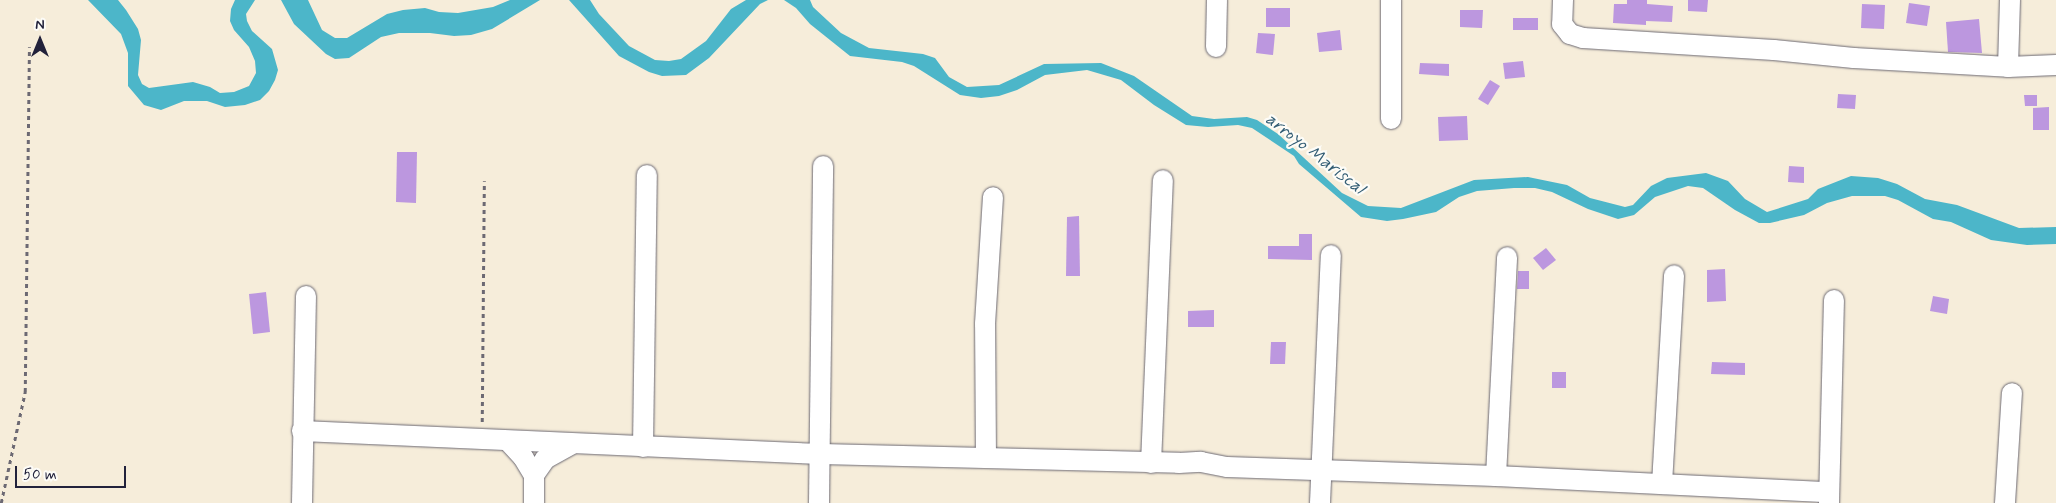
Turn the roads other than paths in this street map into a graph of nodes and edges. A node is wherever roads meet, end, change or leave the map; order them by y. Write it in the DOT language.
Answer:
graph roads {
  1 [pos="1217,0"];
  2 [pos="1391,0"];
  3 [pos="1563,0"];
  4 [pos="2010,0"];
  5 [pos="1216,47"];
  6 [pos="2056,65"];
  7 [pos="2008,67"];
  8 [pos="1391,119"];
  9 [pos="823,166"];
  10 [pos="647,175"];
  11 [pos="1163,180"];
  12 [pos="993,197"];
  13 [pos="1331,255"];
  14 [pos="1508,257"];
  15 [pos="1674,275"];
  16 [pos="306,296"];
  17 [pos="1834,300"];
  18 [pos="2012,393"];
  19 [pos="302,431"];
  20 [pos="508,441"];
  21 [pos="572,444"];
  22 [pos="644,446"];
  23 [pos="821,454"];
  24 [pos="986,458"];
  25 [pos="1151,463"];
  26 [pos="1322,470"];
  27 [pos="534,476"];
  28 [pos="1496,476"];
  29 [pos="1662,484"];
  30 [pos="1829,498"];
  31 [pos="302,503"];
  32 [pos="534,503"];
  33 [pos="819,503"];
  34 [pos="1320,503"];
  35 [pos="2005,503"];
  1 -- 5 [label="street"];
  2 -- 8 [label="street"];
  3 -- 7 [label="street"];
  4 -- 7 [label="street"];
  6 -- 7 [label="street"];
  9 -- 23 [label="street"];
  10 -- 22 [label="street"];
  11 -- 25 [label="street"];
  12 -- 24 [label="street"];
  13 -- 26 [label="street"];
  14 -- 28 [label="street"];
  15 -- 29 [label="street"];
  16 -- 19 [label="street"];
  17 -- 30 [label="street"];
  18 -- 35 [label="street"];
  19 -- 20 [label="street"];
  19 -- 31 [label="street"];
  20 -- 21 [label="street"];
  20 -- 27 [label="street"];
  21 -- 22 [label="street"];
  21 -- 27 [label="street"];
  22 -- 23 [label="street"];
  23 -- 24 [label="street"];
  23 -- 33 [label="street"];
  24 -- 25 [label="street"];
  25 -- 26 [label="street"];
  26 -- 28 [label="street"];
  26 -- 34 [label="street"];
  27 -- 32 [label="street"];
  28 -- 29 [label="street"];
  29 -- 30 [label="street"];
}
